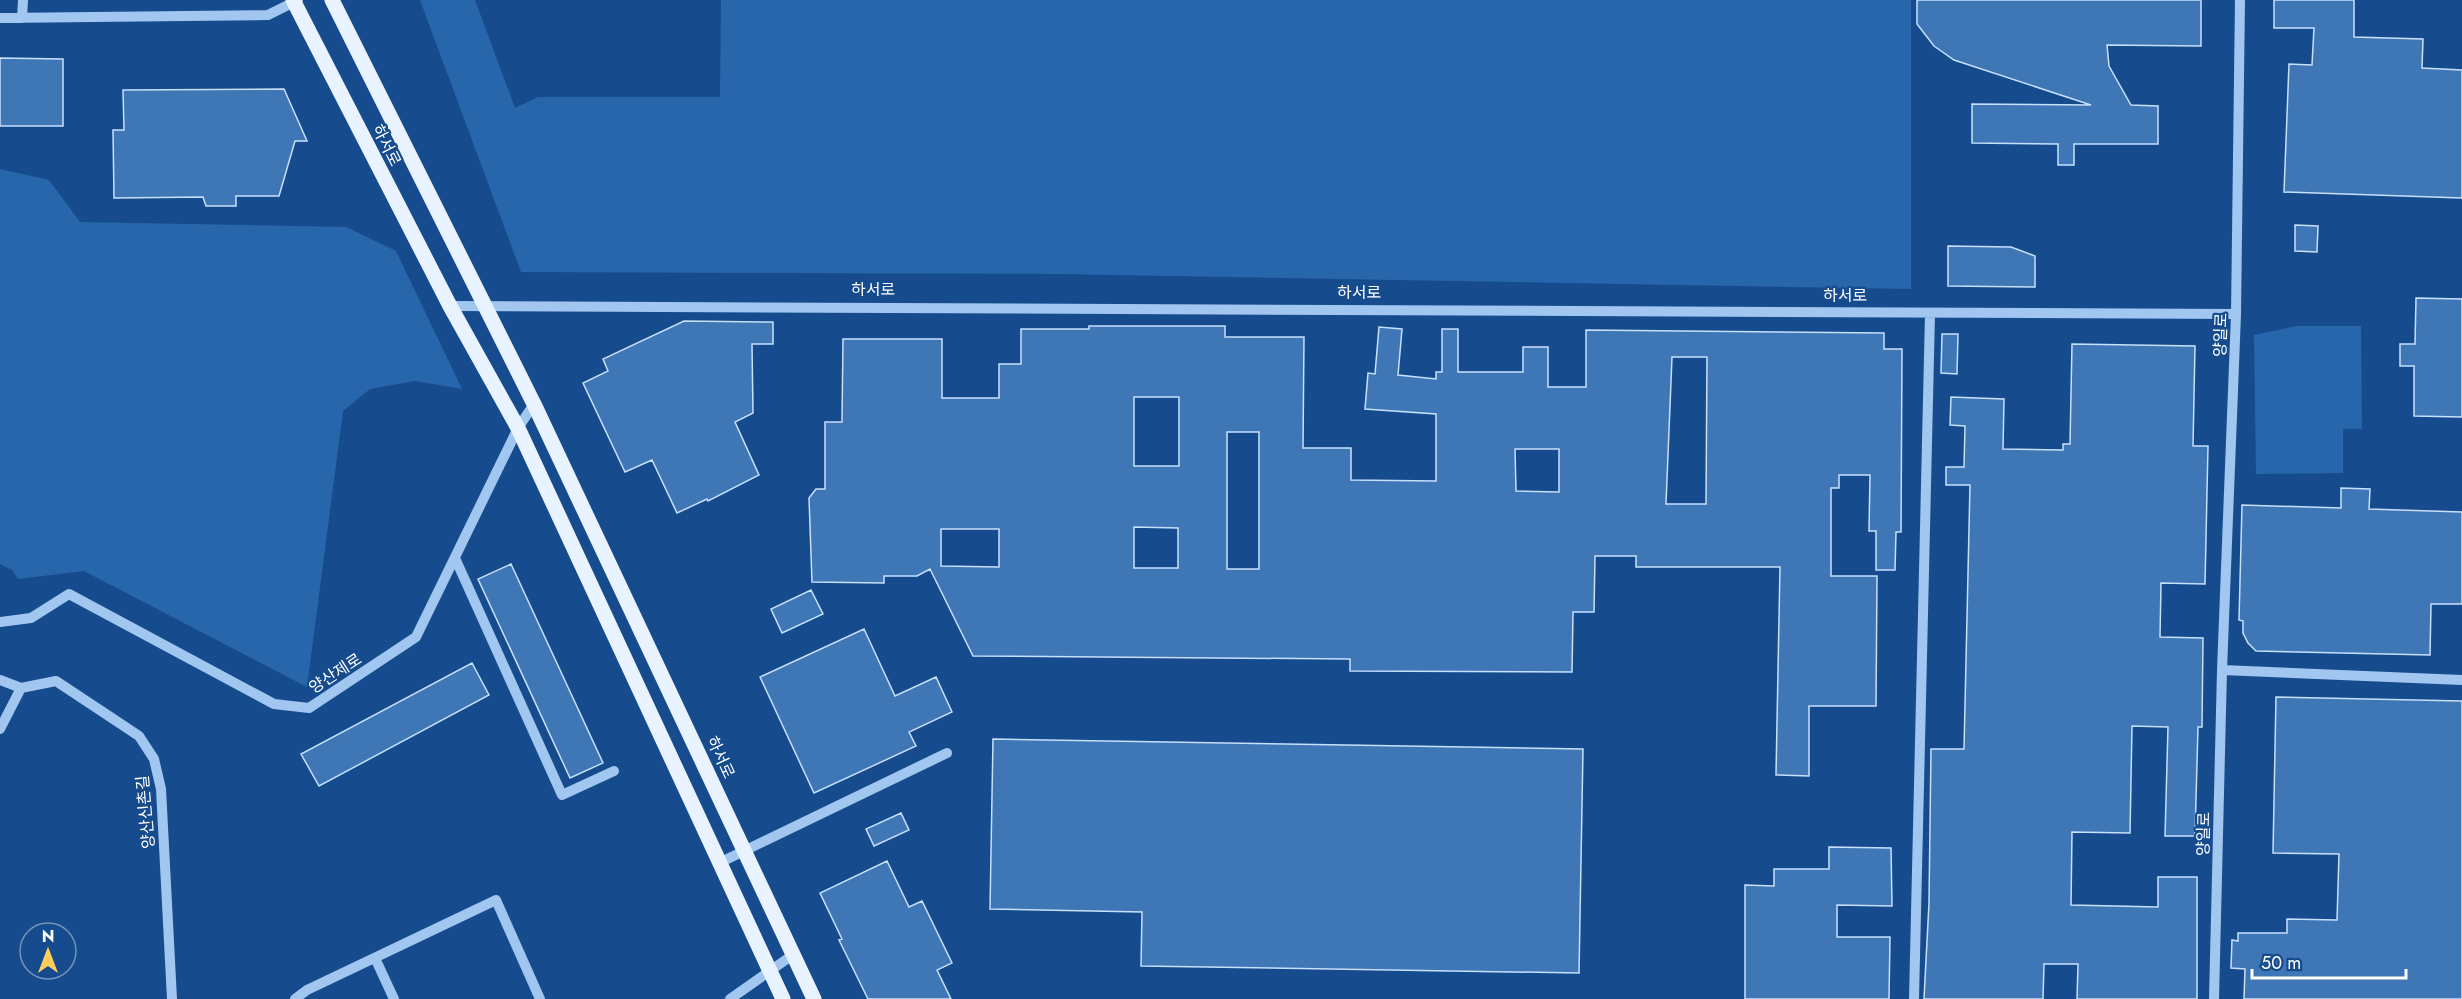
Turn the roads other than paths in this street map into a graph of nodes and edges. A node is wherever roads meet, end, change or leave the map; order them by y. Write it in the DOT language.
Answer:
graph roads {
  1 [pos="23,0"];
  2 [pos="333,0"];
  3 [pos="2240,0"];
  4 [pos="295,1"];
  5 [pos="0,18"];
  6 [pos="22,18"];
  7 [pos="483,304"];
  8 [pos="450,306"];
  9 [pos="1930,314"];
  10 [pos="2236,314"];
  11 [pos="534,404"];
  12 [pos="518,428"];
  13 [pos="455,558"];
  14 [pos="0,622"];
  15 [pos="2222,670"];
  16 [pos="0,680"];
  17 [pos="2462,680"];
  18 [pos="21,688"];
  19 [pos="0,729"];
  20 [pos="947,753"];
  21 [pos="614,771"];
  22 [pos="745,851"];
  23 [pos="719,863"];
  24 [pos="794,954"];
  25 [pos="375,958"];
  26 [pos="769,972"];
  27 [pos="172,999"];
  28 [pos="295,999"];
  29 [pos="394,999"];
  30 [pos="540,999"];
  31 [pos="730,999"];
  32 [pos="783,999"];
  33 [pos="814,999"];
  34 [pos="1914,999"];
  35 [pos="2214,999"];
  1 -- 6 [label="street"];
  2 -- 7 [label="main road, 하서로"];
  3 -- 10 [label="street, 양일로"];
  4 -- 6 [label="street"];
  4 -- 8 [label="main road, 하서로"];
  5 -- 6 [label="street"];
  7 -- 8 [label="street, 하서로"];
  7 -- 9 [label="street, 하서로"];
  7 -- 11 [label="main road, 하서로"];
  8 -- 12 [label="main road, 하서로"];
  9 -- 10 [label="street, 하서로"];
  9 -- 34 [label="street"];
  10 -- 15 [label="street, 양일로"];
  11 -- 12 [label="street, 양산제로"];
  11 -- 22 [label="main road, 하서로"];
  12 -- 13 [label="street, 양산제로"];
  12 -- 23 [label="main road, 하서로"];
  13 -- 14 [label="street, 양산제로"];
  13 -- 21 [label="street"];
  15 -- 17 [label="street"];
  15 -- 35 [label="street, 양일로"];
  16 -- 18 [label="street"];
  18 -- 19 [label="street"];
  18 -- 27 [label="street, 양산신촌길"];
  20 -- 22 [label="street"];
  22 -- 23 [label="street"];
  22 -- 24 [label="main road, 하서로"];
  23 -- 26 [label="main road, 하서로"];
  24 -- 26 [label="street"];
  24 -- 33 [label="main road, 하서로"];
  25 -- 28 [label="street"];
  25 -- 29 [label="street"];
  25 -- 30 [label="street"];
  26 -- 31 [label="street"];
  26 -- 32 [label="main road, 하서로"];
}
